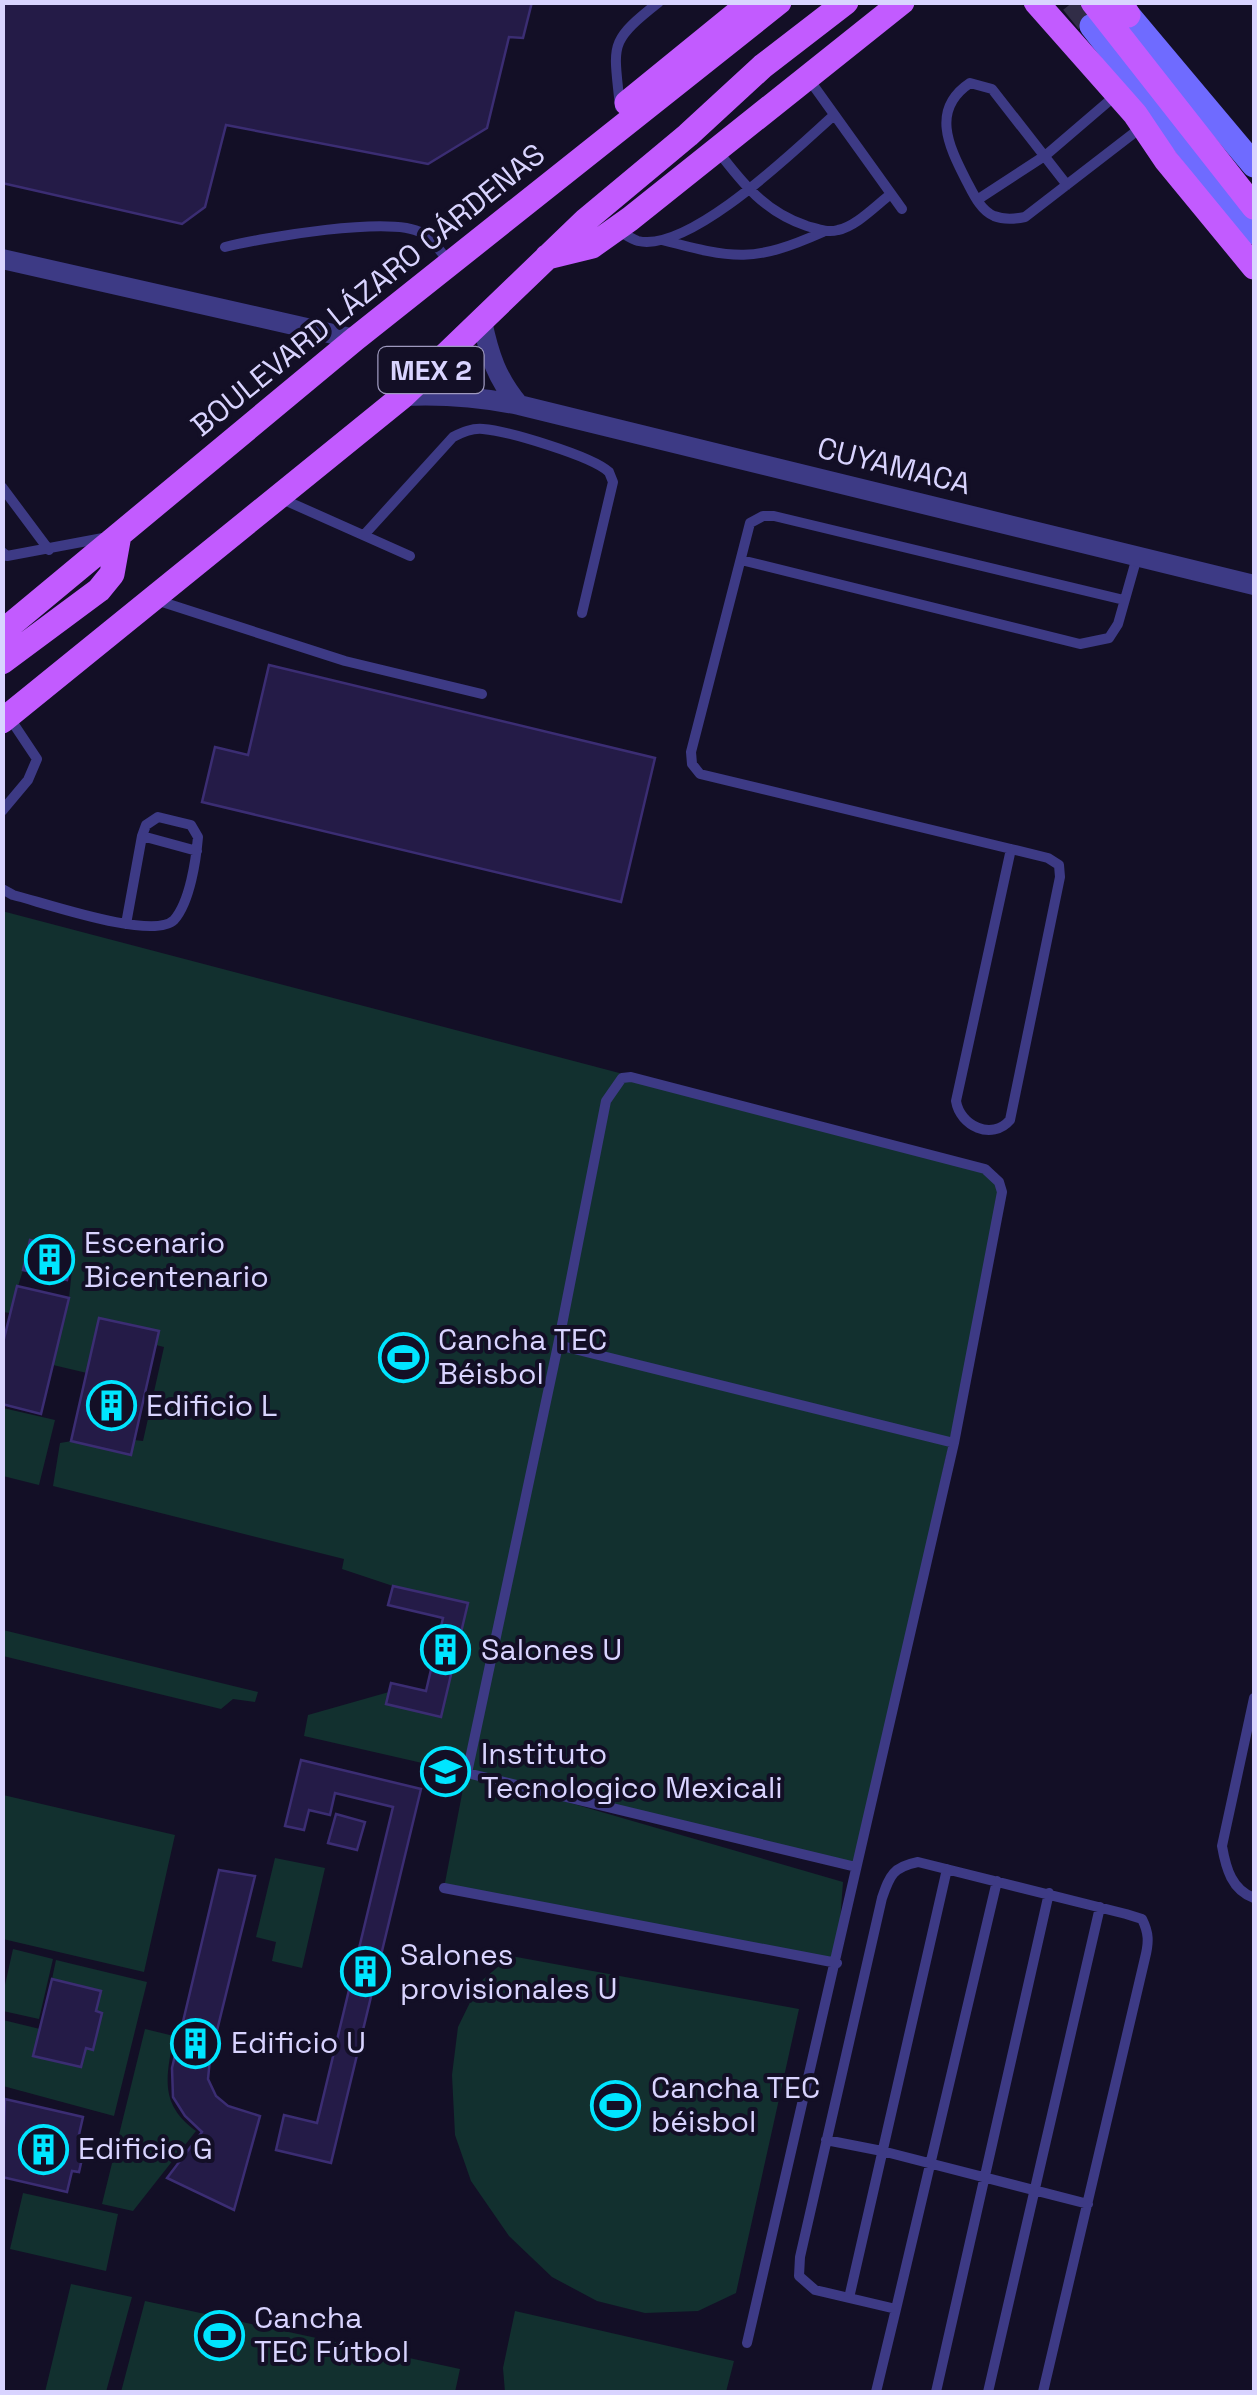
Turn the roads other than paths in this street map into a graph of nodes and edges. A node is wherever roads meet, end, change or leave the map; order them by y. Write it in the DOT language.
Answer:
graph roads {
  1 [pos="659,2"];
  2 [pos="751,2"];
  3 [pos="779,2"];
  4 [pos="846,2"];
  5 [pos="916,2"];
  6 [pos="1036,2"];
  7 [pos="1122,7"];
  8 [pos="895,8"];
  9 [pos="1093,14"];
  10 [pos="808,78"];
  11 [pos="1117,94"];
  12 [pos="620,108"];
  13 [pos="834,116"];
  14 [pos="1143,126"];
  15 [pos="717,150"];
  16 [pos="1046,155"];
  17 [pos="1254,165"];
  18 [pos="568,170"];
  19 [pos="1067,185"];
  20 [pos="748,190"];
  21 [pos="891,194"];
  22 [pos="977,200"];
  23 [pos="1254,206"];
  24 [pos="902,209"];
  25 [pos="616,229"];
  26 [pos="824,231"];
  27 [pos="1254,232"];
  28 [pos="662,240"];
  29 [pos="225,247"];
  30 [pos="548,257"];
  31 [pos="2,259"];
  32 [pos="450,263"];
  33 [pos="1254,268"];
  34 [pos="482,321"];
  35 [pos="355,338"];
  36 [pos="403,396"];
  37 [pos="519,405"];
  38 [pos="2,487"];
  39 [pos="277,496"];
  40 [pos="119,535"];
  41 [pos="364,535"];
  42 [pos="49,550"];
  43 [pos="4,556"];
  44 [pos="410,556"];
  45 [pos="1137,556"];
  46 [pos="741,560"];
  47 [pos="1254,585"];
  48 [pos="150,598"];
  49 [pos="1124,600"];
  50 [pos="582,613"];
  51 [pos="2,632"];
  52 [pos="2,662"];
  53 [pos="482,694"];
  54 [pos="6,718"];
  55 [pos="2,811"];
  56 [pos="142,836"];
  57 [pos="1011,849"];
  58 [pos="197,851"];
  59 [pos="2,888"];
  60 [pos="126,924"];
  61 [pos="558,1345"];
  62 [pos="954,1443"];
  63 [pos="1254,1698"];
  64 [pos="856,1867"];
  65 [pos="947,1869"];
  66 [pos="997,1881"];
  67 [pos="444,1888"];
  68 [pos="1048,1894"];
  69 [pos="1254,1898"];
  70 [pos="1100,1907"];
  71 [pos="837,1963"];
  72 [pos="826,2140"];
  73 [pos="882,2151"];
  74 [pos="930,2164"];
  75 [pos="985,2178"];
  76 [pos="1034,2192"];
  77 [pos="1088,2204"];
  78 [pos="849,2298"];
  79 [pos="896,2310"];
  80 [pos="747,2343"];
  81 [pos="876,2392"];
  82 [pos="936,2392"];
  83 [pos="988,2392"];
  84 [pos="1044,2392"];
  1 -- 12 [label="lane"];
  2 -- 12 [label="main road"];
  3 -- 18 [label="main road, BOULEVARD LÁZARO CÁRDENAS / MEX 2"];
  4 -- 30 [label="main road, MEX 2"];
  5 -- 8 [label="main road"];
  6 -- 11 [label="main road"];
  7 -- 17 [label="main road"];
  8 -- 10 [label="main road"];
  9 -- 23 [label="main road"];
  9 -- 27 [label="main road"];
  10 -- 13 [label="lane"];
  10 -- 15 [label="main road"];
  11 -- 14 [label="main road"];
  11 -- 16 [label="lane"];
  12 -- 18 [label="main road"];
  13 -- 20 [label="lane"];
  13 -- 21 [label="lane"];
  14 -- 19 [label="lane"];
  14 -- 33 [label="main road"];
  15 -- 20 [label="lane"];
  15 -- 25 [label="main road"];
  16 -- 19 [label="lane"];
  16 -- 22 [label="lane"];
  16 -- 22 [label="lane"];
  18 -- 32 [label="main road, BOULEVARD LÁZARO CÁRDENAS / MEX 2"];
  19 -- 22 [label="lane"];
  20 -- 26 [label="lane"];
  20 -- 28 [label="lane"];
  21 -- 24 [label="lane"];
  21 -- 26 [label="lane"];
  25 -- 28 [label="lane"];
  25 -- 30 [label="main road"];
  26 -- 28 [label="lane"];
  29 -- 32 [label="lane"];
  30 -- 34 [label="main road, MEX 2"];
  31 -- 35 [label="street"];
  32 -- 35 [label="main road, BOULEVARD LÁZARO CÁRDENAS / MEX 2"];
  34 -- 36 [label="main road, MEX 2"];
  34 -- 37 [label="street"];
  35 -- 40 [label="main road, BOULEVARD LÁZARO CÁRDENAS / MEX 2"];
  36 -- 37 [label="street, CUYAMACA"];
  36 -- 39 [label="main road, MEX 2"];
  37 -- 45 [label="street, CUYAMACA"];
  38 -- 42 [label="lane"];
  39 -- 41 [label="lane"];
  39 -- 48 [label="main road, MEX 2"];
  40 -- 42 [label="lane"];
  40 -- 51 [label="main road, BOULEVARD LÁZARO CÁRDENAS / MEX 2"];
  40 -- 52 [label="main road"];
  41 -- 44 [label="lane"];
  41 -- 50 [label="lane"];
  42 -- 43 [label="lane"];
  45 -- 47 [label="street, CUYAMACA"];
  45 -- 49 [label="lane"];
  46 -- 49 [label="lane"];
  46 -- 49 [label="lane"];
  46 -- 57 [label="lane"];
  48 -- 53 [label="lane"];
  48 -- 54 [label="main road, MEX 2"];
  54 -- 55 [label="lane"];
  56 -- 58 [label="lane"];
  56 -- 58 [label="lane"];
  56 -- 60 [label="lane"];
  57 -- 57 [label="lane"];
  58 -- 60 [label="lane"];
  59 -- 60 [label="lane"];
  61 -- 62 [label="lane"];
  61 -- 62 [label="lane"];
  61 -- 64 [label="lane"];
  62 -- 64 [label="lane"];
  63 -- 69 [label="lane"];
  64 -- 71 [label="lane"];
  65 -- 66 [label="lane"];
  65 -- 72 [label="lane"];
  65 -- 73 [label="lane"];
  66 -- 68 [label="lane"];
  66 -- 74 [label="lane"];
  67 -- 71 [label="lane"];
  68 -- 70 [label="lane"];
  68 -- 75 [label="lane"];
  70 -- 76 [label="lane"];
  70 -- 77 [label="lane"];
  71 -- 80 [label="lane"];
  72 -- 73 [label="lane"];
  72 -- 78 [label="lane"];
  73 -- 74 [label="lane"];
  73 -- 78 [label="lane"];
  74 -- 75 [label="lane"];
  74 -- 79 [label="lane"];
  75 -- 76 [label="lane"];
  75 -- 82 [label="lane"];
  76 -- 77 [label="lane"];
  76 -- 83 [label="lane"];
  77 -- 84 [label="lane"];
  78 -- 79 [label="lane"];
  79 -- 81 [label="lane"];
}
